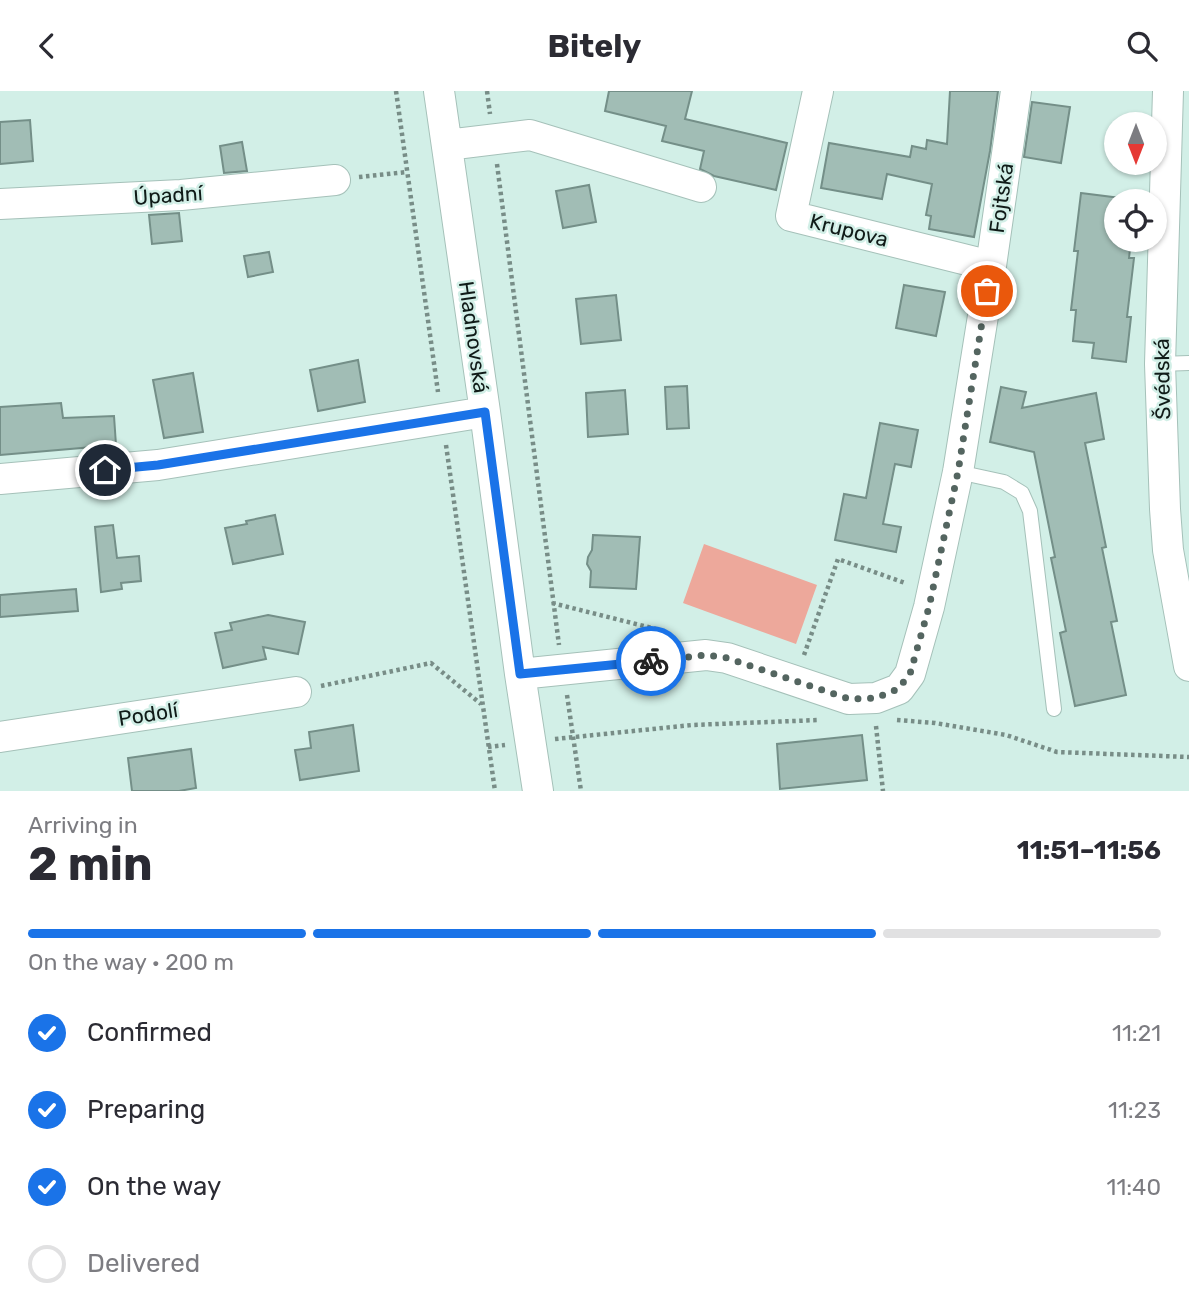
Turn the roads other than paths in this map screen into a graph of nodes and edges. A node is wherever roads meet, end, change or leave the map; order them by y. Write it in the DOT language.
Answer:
graph roads {
  1 [pos="439,91"];
  2 [pos="818,91"];
  3 [pos="1016,91"];
  4 [pos="1168,91"];
  5 [pos="447,145"];
  6 [pos="335,180"];
  7 [pos="702,187"];
  8 [pos="0,204"];
  9 [pos="991,265"];
  10 [pos="1175,364"];
  11 [pos="485,412"];
  12 [pos="958,472"];
  13 [pos="0,479"];
  14 [pos="1189,666"];
  15 [pos="520,674"];
  16 [pos="296,692"];
  17 [pos="1054,709"];
  18 [pos="0,737"];
  19 [pos="538,791"];
  1 -- 5 [label="street, Hladnovská"];
  2 -- 9 [label="street, Krupova"];
  3 -- 9 [label="street, Fojtská"];
  4 -- 10 [label="street, Švédská"];
  5 -- 7 [label="street"];
  5 -- 11 [label="street, Hladnovská"];
  6 -- 8 [label="street, Úpadní"];
  9 -- 12 [label="street, Fojtská"];
  10 -- 14 [label="street, Švédská"];
  11 -- 13 [label="street"];
  11 -- 15 [label="street, Hladnovská"];
  12 -- 15 [label="street, Fojtská"];
  12 -- 17 [label="lane"];
  15 -- 19 [label="street, Hladnovská"];
  16 -- 18 [label="street, Podolí"];
}
